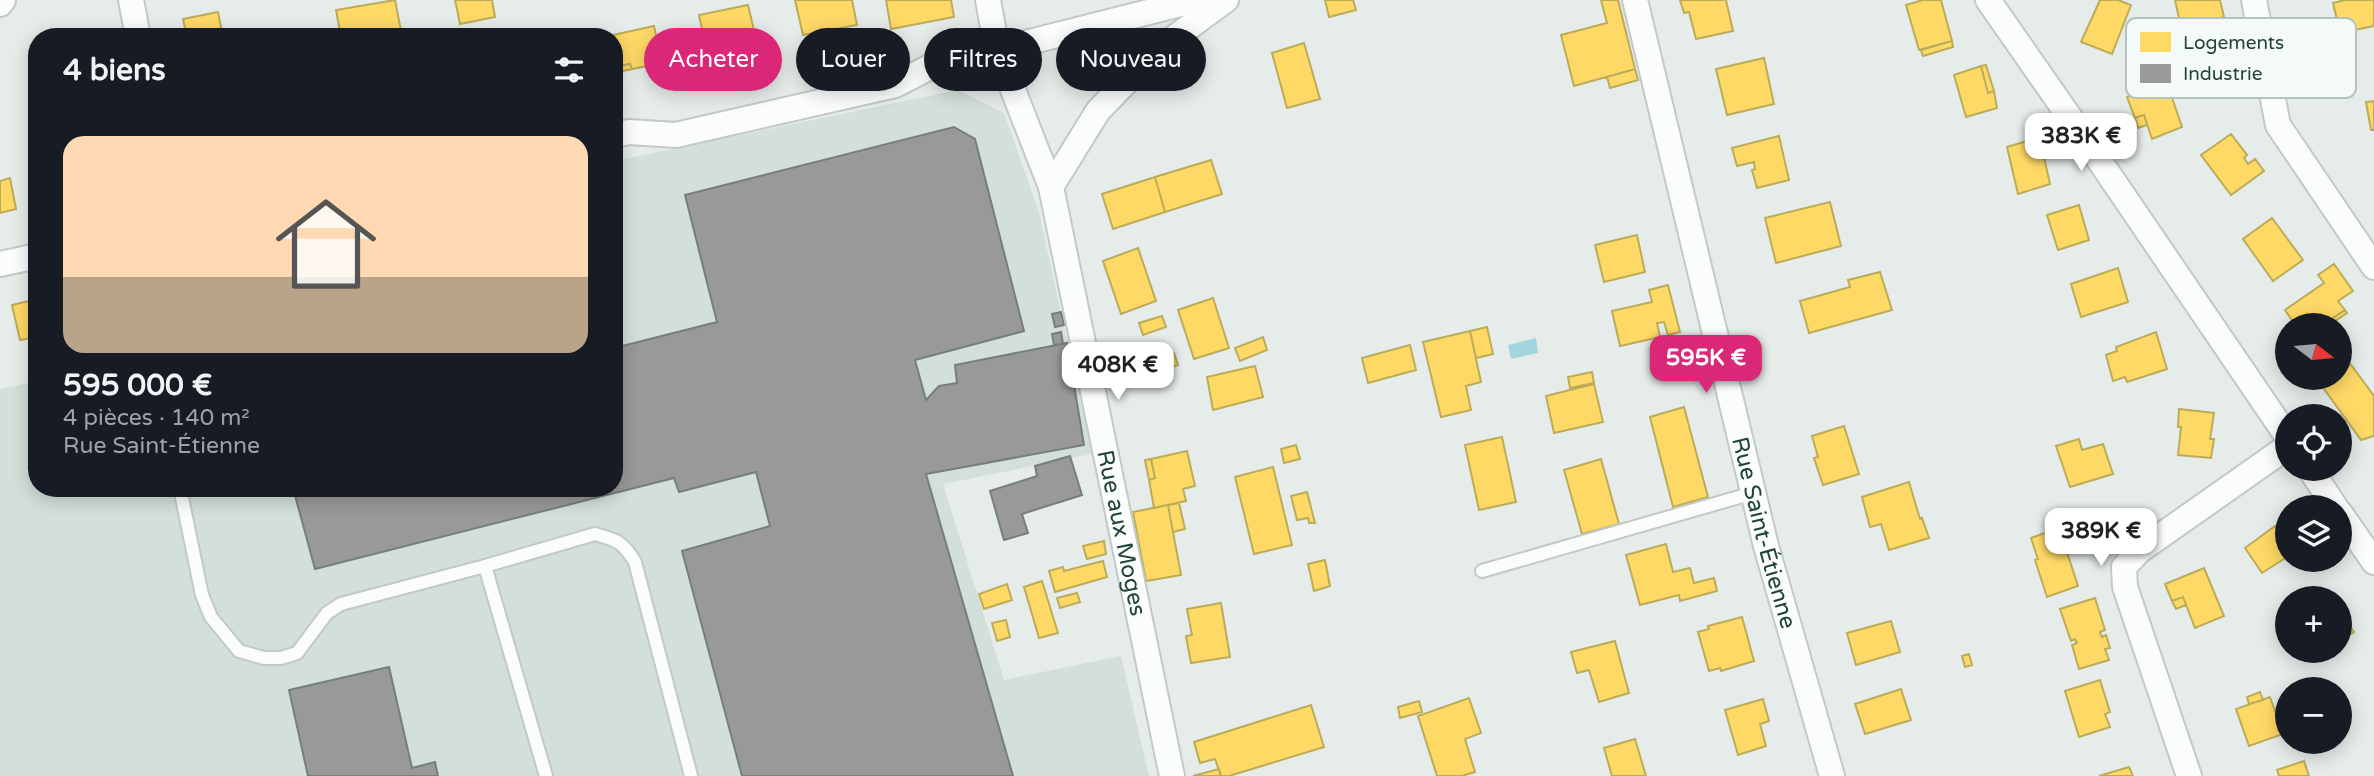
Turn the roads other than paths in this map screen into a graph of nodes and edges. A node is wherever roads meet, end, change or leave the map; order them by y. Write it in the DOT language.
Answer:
graph roads {
  1 [pos="3,0"];
  2 [pos="131,0"];
  3 [pos="988,0"];
  4 [pos="1196,0"];
  5 [pos="1226,0"];
  6 [pos="1635,0"];
  7 [pos="1988,0"];
  8 [pos="2254,0"];
  9 [pos="0,4"];
  10 [pos="1150,5"];
  11 [pos="2257,18"];
  12 [pos="136,28"];
  13 [pos="993,28"];
  14 [pos="1153,28"];
  15 [pos="1188,28"];
  16 [pos="1042,36"];
  17 [pos="924,70"];
  18 [pos="1013,91"];
  19 [pos="1117,91"];
  20 [pos="2273,98"];
  21 [pos="623,133"];
  22 [pos="1051,187"];
  23 [pos="28,258"];
  24 [pos="0,264"];
  25 [pos="2374,267"];
  26 [pos="2275,418"];
  27 [pos="2275,455"];
  28 [pos="1753,493"];
  29 [pos="182,497"];
  30 [pos="2352,530"];
  31 [pos="2374,562"];
  32 [pos="485,566"];
  33 [pos="1482,571"];
  34 [pos="545,776"];
  35 [pos="691,776"];
  36 [pos="1171,776"];
  37 [pos="1832,776"];
  38 [pos="2189,776"];
  1 -- 9 [label="street"];
  2 -- 12 [label="street"];
  3 -- 13 [label="street, Rue aux Moges"];
  4 -- 10 [label="street"];
  5 -- 15 [label="street"];
  6 -- 28 [label="street, Rue Saint-Étienne"];
  7 -- 26 [label="street"];
  8 -- 11 [label="street"];
  10 -- 14 [label="street"];
  10 -- 16 [label="street"];
  17 -- 21 [label="street"];
  18 -- 22 [label="street, Rue aux Moges"];
  19 -- 22 [label="street"];
  20 -- 25 [label="street"];
  22 -- 36 [label="street, Rue aux Moges"];
  23 -- 24 [label="street"];
  27 -- 38 [label="street"];
  28 -- 33 [label="lane"];
  28 -- 37 [label="street, Rue Saint-Étienne"];
  29 -- 32 [label="lane"];
  30 -- 31 [label="street"];
  32 -- 34 [label="lane"];
  32 -- 35 [label="lane"];
}
